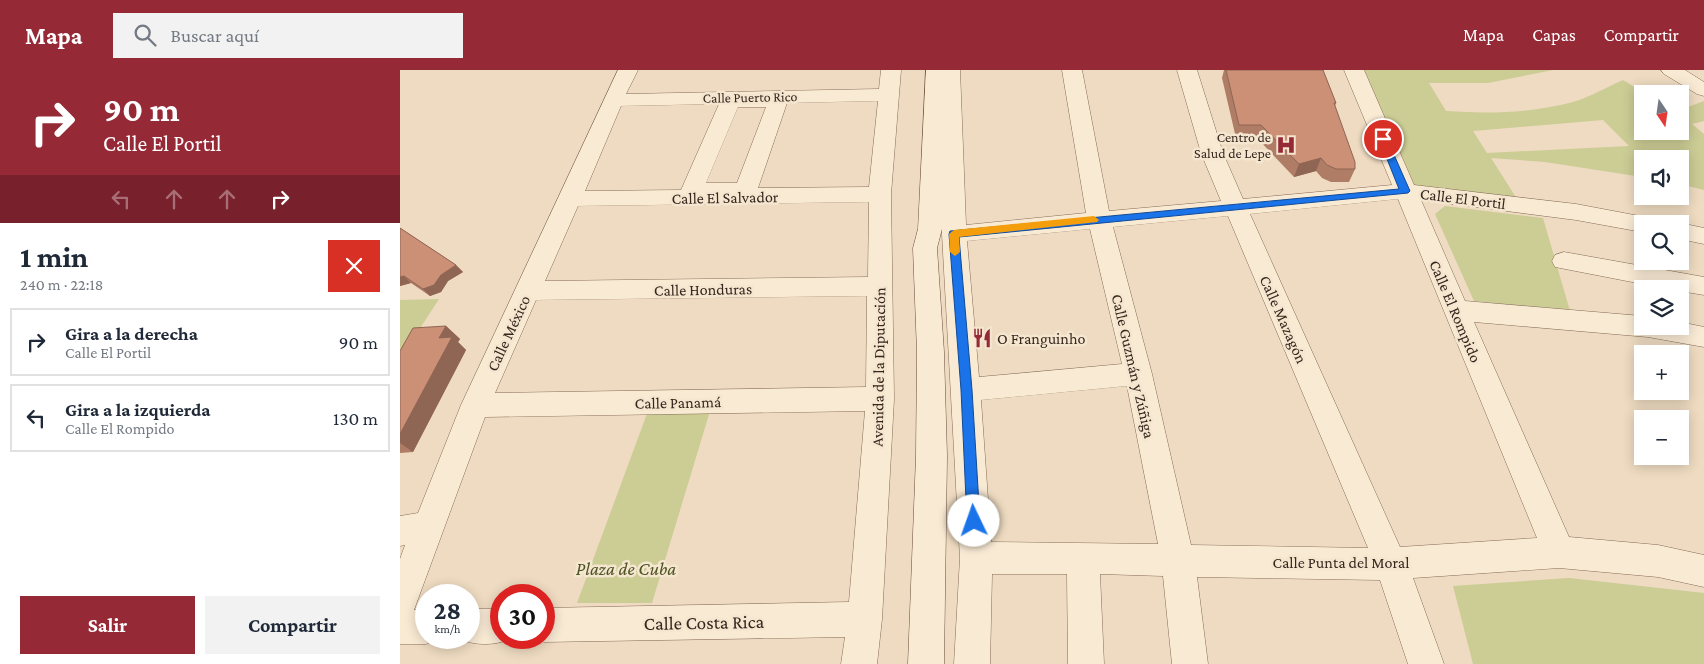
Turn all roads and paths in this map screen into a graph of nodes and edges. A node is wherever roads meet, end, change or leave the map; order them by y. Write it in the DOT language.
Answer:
graph roads {
  1 [pos="628,70"];
  2 [pos="918,70"];
  3 [pos="927,70"];
  4 [pos="936,70"];
  5 [pos="950,70"];
  6 [pos="1072,70"];
  7 [pos="1187,70"];
  8 [pos="1354,70"];
  9 [pos="1671,70"];
  10 [pos="889,83"];
  11 [pos="1704,90"];
  12 [pos="613,100"];
  13 [pos="933,113"];
  14 [pos="746,190"];
  15 [pos="1405,191"];
  16 [pos="880,194"];
  17 [pos="570,199"];
  18 [pos="1234,206"];
  19 [pos="1099,219"];
  20 [pos="1634,223"];
  21 [pos="1689,233"];
  22 [pos="954,234"];
  23 [pos="1704,236"];
  24 [pos="925,248"];
  25 [pos="1564,261"];
  26 [pos="879,286"];
  27 [pos="1704,286"];
  28 [pos="528,292"];
  29 [pos="1456,310"];
  30 [pos="1704,337"];
  31 [pos="1138,374"];
  32 [pos="966,390"];
  33 [pos="880,398"];
  34 [pos="476,405"];
  35 [pos="414,529"];
  36 [pos="1559,552"];
  37 [pos="976,558"];
  38 [pos="1083,558"];
  39 [pos="1178,560"];
  40 [pos="1391,564"];
  41 [pos="1704,571"];
  42 [pos="400,602"];
  43 [pos="864,619"];
  44 [pos="555,625"];
  45 [pos="400,627"];
  46 [pos="415,627"];
  47 [pos="859,664"];
  48 [pos="926,664"];
  49 [pos="972,664"];
  50 [pos="1086,664"];
  51 [pos="1190,664"];
  52 [pos="1426,664"];
  1 -- 12 [label="street, Calle México"];
  2 -- 24 [label="street"];
  3 -- 13 [label="street"];
  4 -- 13 [label="street"];
  5 -- 22 [label="street"];
  6 -- 19 [label="street, Calle Guzmán y Zúñiga"];
  7 -- 18 [label="street, Calle Mazagón"];
  8 -- 15 [label="street, Calle El Rompido"];
  9 -- 11 [label="street"];
  10 -- 12 [label="street, Calle Puerto Rico"];
  10 -- 16 [label="street, Avenida de la Diputación"];
  12 -- 17 [label="street, Calle México"];
  13 -- 24 [label="street"];
  14 -- 14 [label="street"];
  15 -- 18 [label="street, Calle El Portil"];
  15 -- 20 [label="street, Calle El Portil"];
  15 -- 29 [label="street, Calle El Rompido"];
  16 -- 17 [label="street, Calle El Salvador"];
  16 -- 26 [label="street, Avenida de la Diputación"];
  17 -- 28 [label="street, Calle México"];
  18 -- 19 [label="street, Calle El Portil"];
  18 -- 40 [label="street, Calle Mazagón"];
  19 -- 22 [label="street, Calle El Portil"];
  19 -- 31 [label="street, Calle Guzmán y Zúñiga"];
  21 -- 23 [label="street"];
  22 -- 32 [label="street"];
  24 -- 48 [label="street"];
  25 -- 27 [label="street"];
  26 -- 28 [label="street, Calle Honduras"];
  26 -- 33 [label="street, Avenida de la Diputación"];
  28 -- 34 [label="street, Calle México"];
  29 -- 30 [label="street"];
  29 -- 36 [label="street, Calle El Rompido"];
  31 -- 32 [label="street"];
  31 -- 39 [label="street, Calle Guzmán y Zúñiga"];
  32 -- 37 [label="street"];
  33 -- 34 [label="street, Calle Panamá"];
  33 -- 43 [label="street, Avenida de la Diputación"];
  34 -- 35 [label="street, Calle México"];
  35 -- 42 [label="street, Calle México"];
  36 -- 40 [label="street, Calle Punta del Moral"];
  36 -- 41 [label="street, Calle Punta del Moral"];
  37 -- 38 [label="street, Calle Punta del Moral"];
  37 -- 49 [label="street"];
  38 -- 39 [label="street, Calle Punta del Moral"];
  38 -- 50 [label="street"];
  39 -- 40 [label="street, Calle Punta del Moral"];
  39 -- 51 [label="street, Calle Guzmán y Zúñiga"];
  40 -- 52 [label="street, Calle Mazagón"];
  43 -- 44 [label="street, Calle Costa Rica"];
  43 -- 47 [label="street, Avenida de la Diputación"];
  45 -- 46 [label="street"];
}
